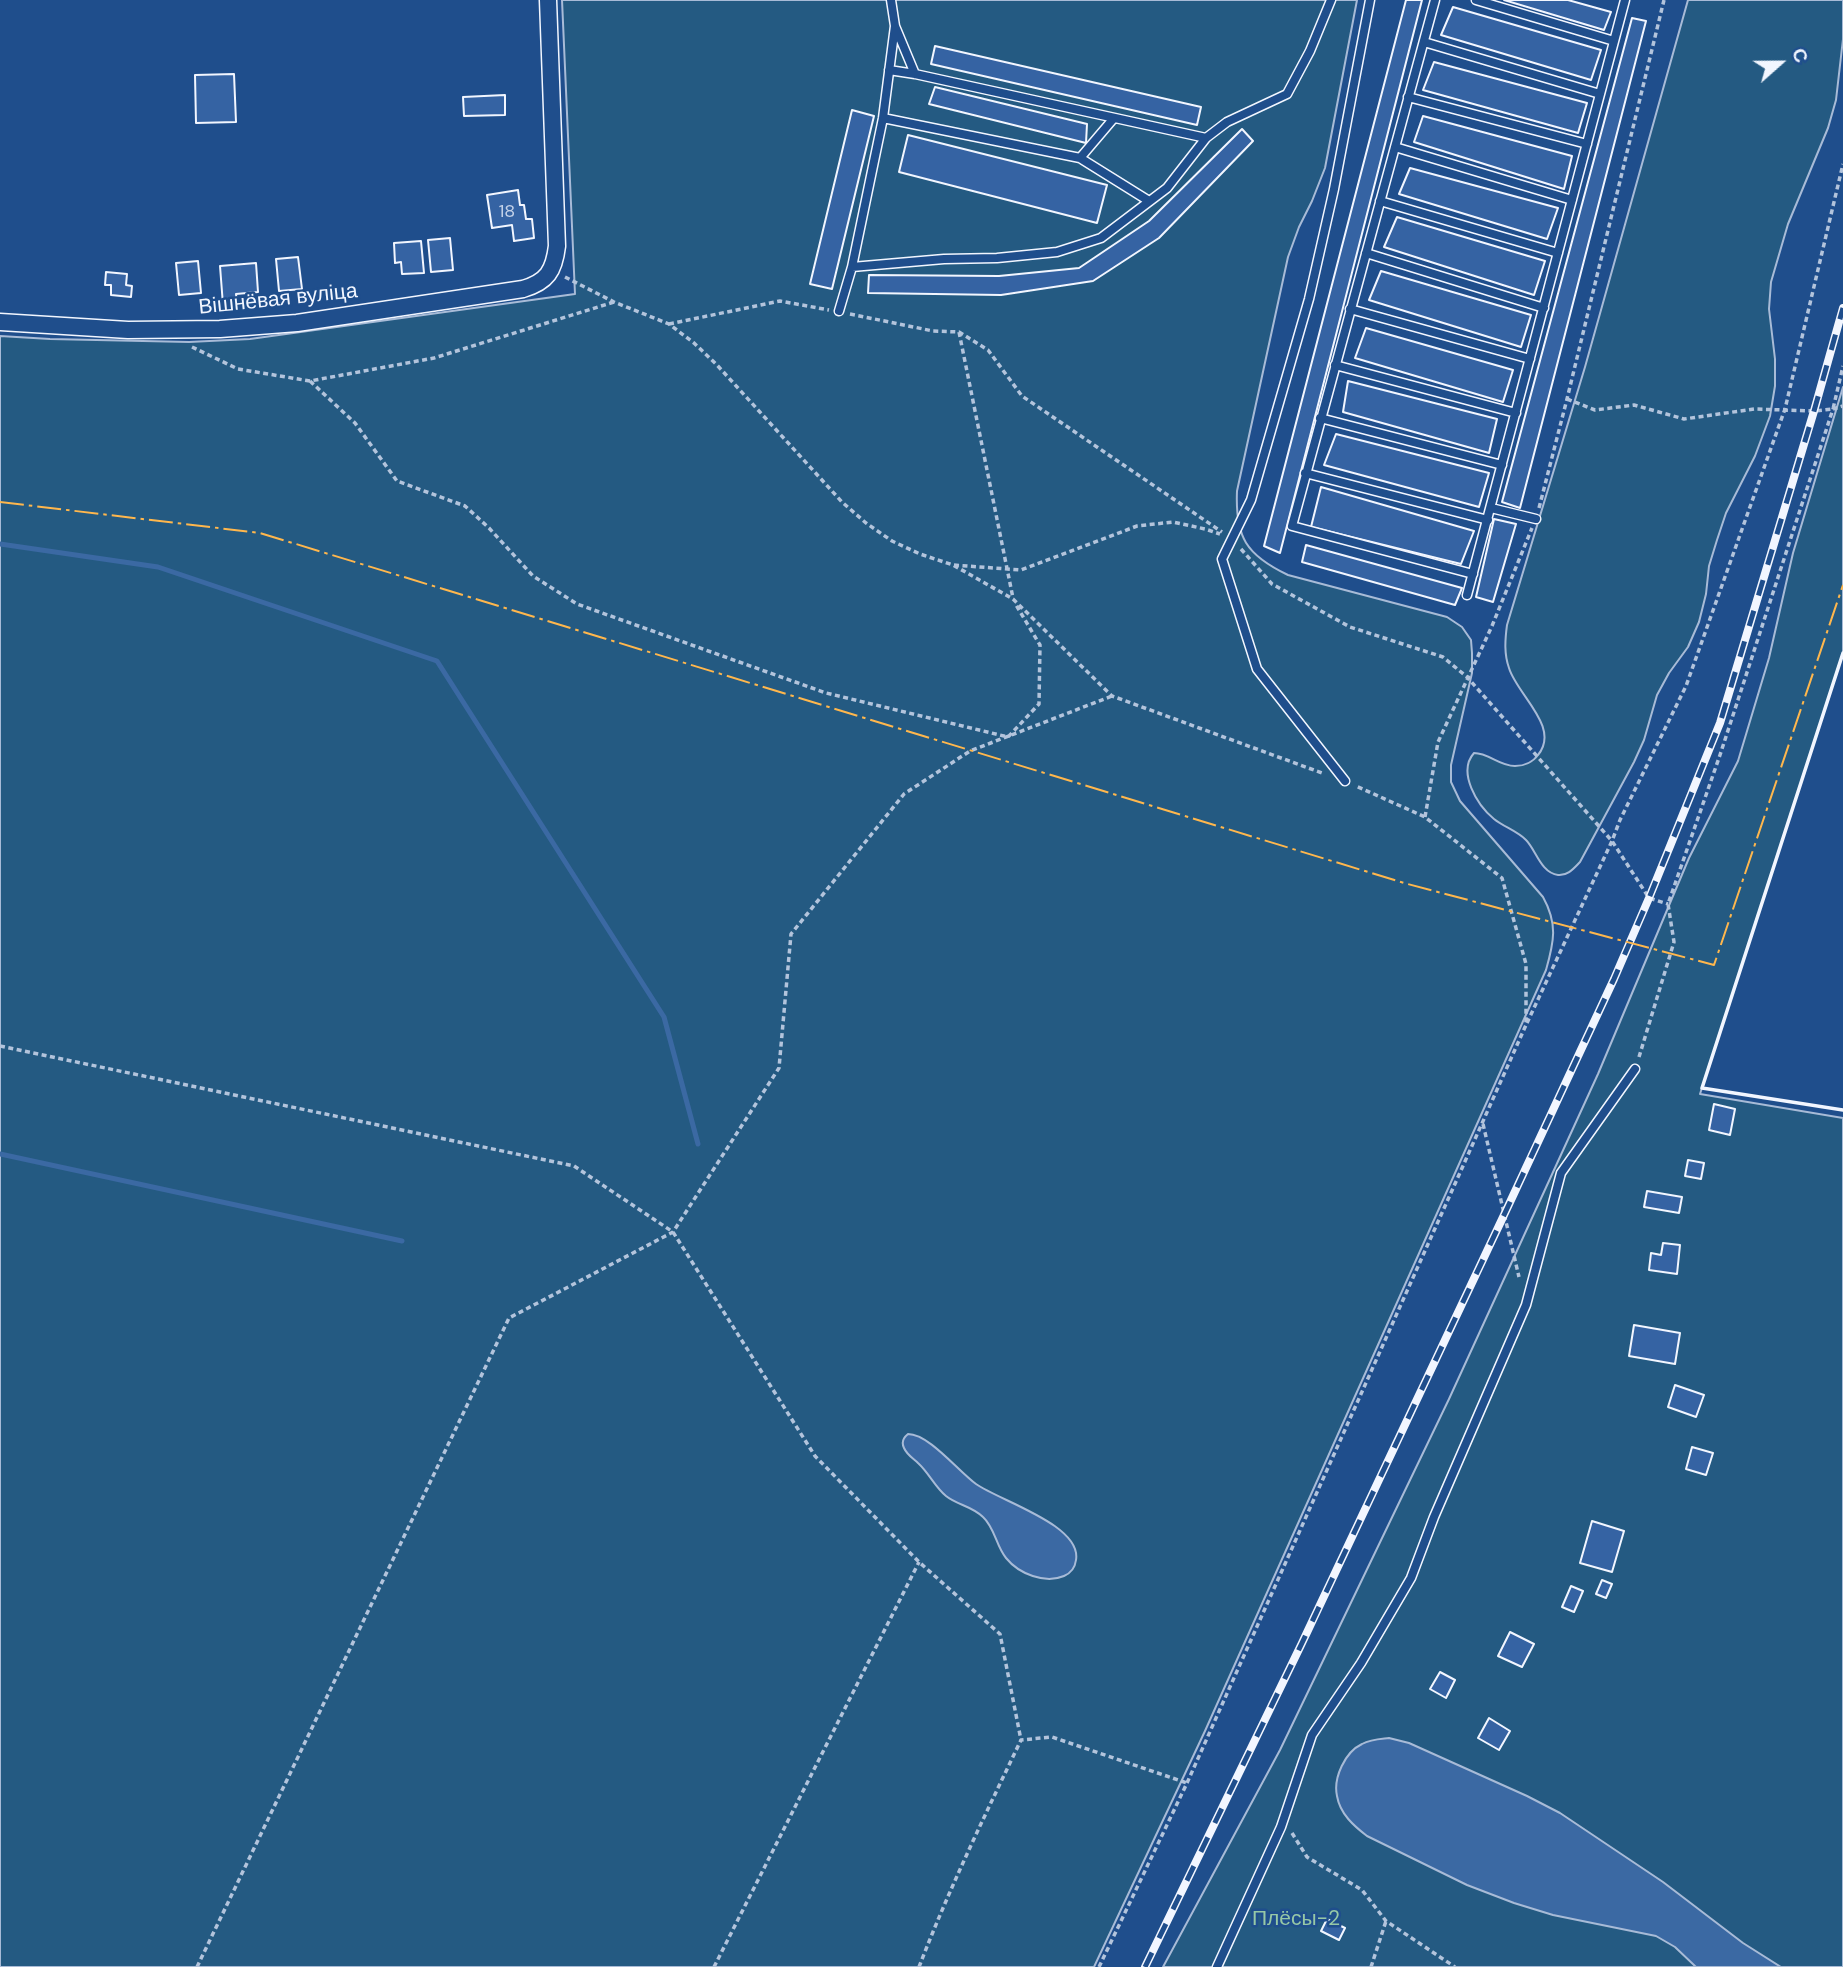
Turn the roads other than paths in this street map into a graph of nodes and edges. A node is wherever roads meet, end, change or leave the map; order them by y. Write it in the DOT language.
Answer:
graph roads {
  1 [pos="548,0"];
  2 [pos="891,0"];
  3 [pos="1331,0"];
  4 [pos="1370,0"];
  5 [pos="1435,0"];
  6 [pos="1476,0"];
  7 [pos="1625,0"];
  8 [pos="895,26"];
  9 [pos="1615,41"];
  10 [pos="1424,42"];
  11 [pos="889,70"];
  12 [pos="915,74"];
  13 [pos="1600,94"];
  14 [pos="1408,97"];
  15 [pos="883,118"];
  16 [pos="1114,118"];
  17 [pos="1206,138"];
  18 [pos="1587,144"];
  19 [pos="1395,147"];
  20 [pos="1080,158"];
  21 [pos="1572,200"];
  22 [pos="1149,201"];
  23 [pos="1380,201"];
  24 [pos="1366,253"];
  25 [pos="1558,253"];
  26 [pos="852,267"];
  27 [pos="1544,308"];
  28 [pos="1350,309"];
  29 [pos="839,312"];
  30 [pos="0,322"];
  31 [pos="1530,359"];
  32 [pos="1335,365"];
  33 [pos="1516,414"];
  34 [pos="1320,418"];
  35 [pos="1502,465"];
  36 [pos="1305,472"];
  37 [pos="1491,508"];
  38 [pos="1536,519"];
  39 [pos="1488,520"];
  40 [pos="1473,574"];
  41 [pos="1467,595"];
  42 [pos="1345,781"];
  43 [pos="1635,1069"];
  44 [pos="1217,1967"];
  1 -- 30 [label="street, Вішнёвая вуліца"];
  2 -- 8 [label="lane"];
  3 -- 17 [label="lane"];
  4 -- 42 [label="lane"];
  5 -- 10 [label="lane"];
  6 -- 9 [label="lane"];
  7 -- 9 [label="lane"];
  8 -- 11 [label="lane"];
  8 -- 12 [label="lane"];
  9 -- 13 [label="lane"];
  10 -- 13 [label="lane"];
  10 -- 14 [label="lane"];
  11 -- 12 [label="lane"];
  11 -- 15 [label="lane"];
  12 -- 16 [label="lane"];
  13 -- 18 [label="lane"];
  14 -- 18 [label="lane"];
  14 -- 19 [label="lane"];
  15 -- 20 [label="lane"];
  15 -- 26 [label="lane"];
  16 -- 17 [label="lane"];
  16 -- 20 [label="lane"];
  17 -- 22 [label="lane"];
  18 -- 21 [label="lane"];
  19 -- 21 [label="lane"];
  19 -- 23 [label="lane"];
  20 -- 22 [label="lane"];
  21 -- 25 [label="lane"];
  22 -- 26 [label="lane"];
  23 -- 24 [label="lane"];
  23 -- 25 [label="lane"];
  24 -- 27 [label="lane"];
  24 -- 28 [label="lane"];
  25 -- 27 [label="lane"];
  26 -- 29 [label="lane"];
  27 -- 31 [label="lane"];
  28 -- 31 [label="lane"];
  28 -- 32 [label="lane"];
  31 -- 33 [label="lane"];
  32 -- 33 [label="lane"];
  32 -- 34 [label="lane"];
  33 -- 35 [label="lane"];
  34 -- 35 [label="lane"];
  34 -- 36 [label="lane"];
  35 -- 37 [label="lane"];
  36 -- 39 [label="lane"];
  36 -- 40 [label="lane"];
  37 -- 38 [label="lane"];
  37 -- 39 [label="lane"];
  39 -- 40 [label="lane"];
  40 -- 41 [label="lane"];
  43 -- 44 [label="lane"];
}
